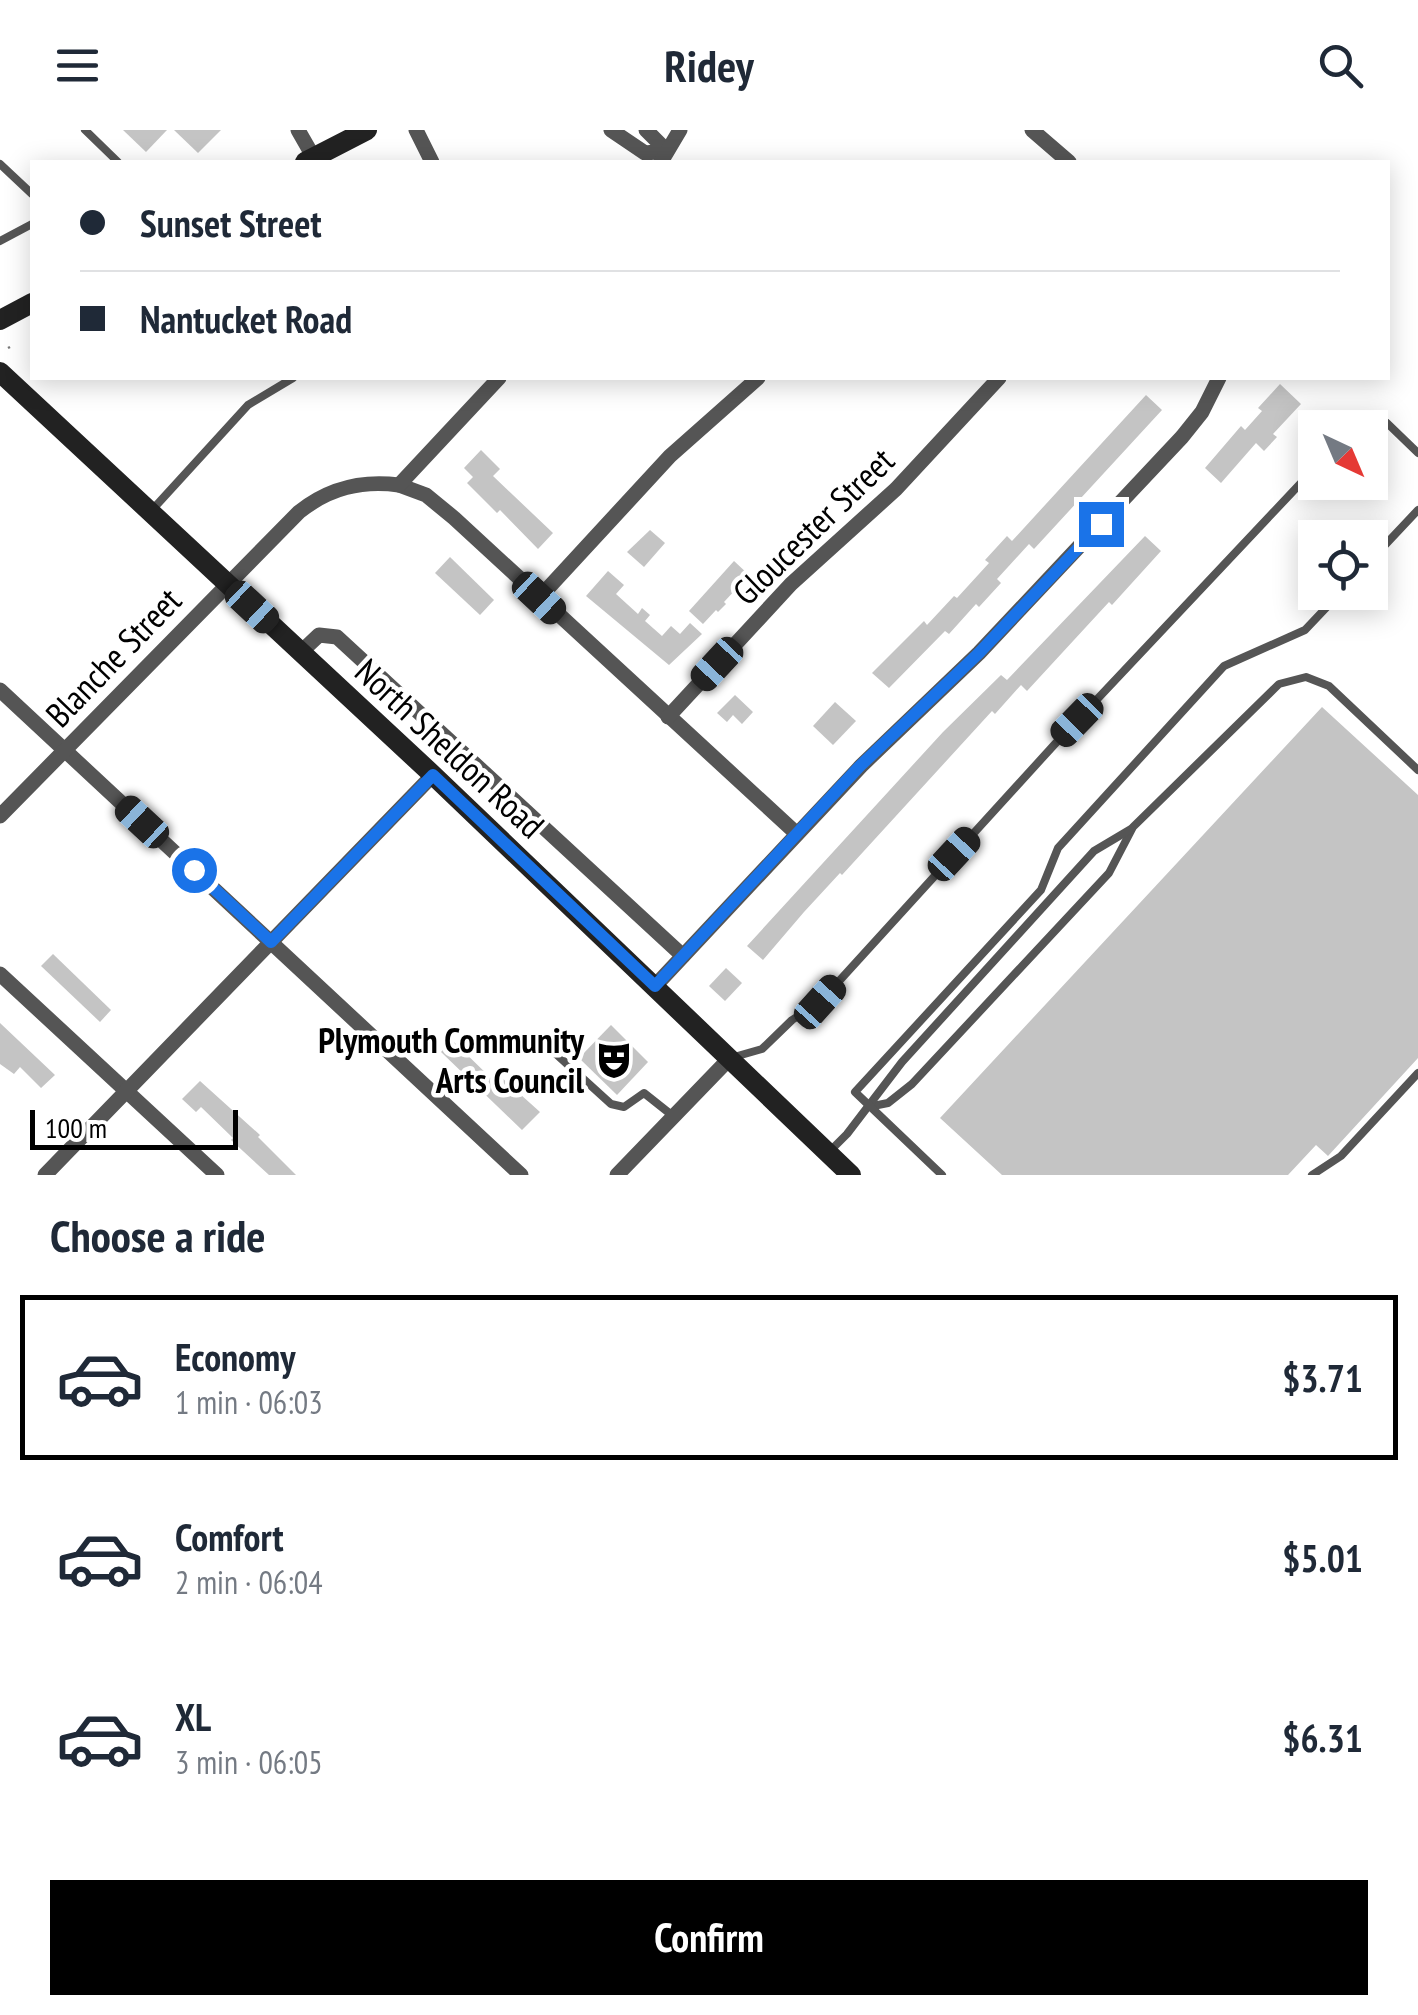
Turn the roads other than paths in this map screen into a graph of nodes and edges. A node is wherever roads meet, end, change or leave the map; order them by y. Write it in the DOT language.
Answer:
graph roads {
  1 [pos="85,130"];
  2 [pos="298,130"];
  3 [pos="367,130"];
  4 [pos="416,130"];
  5 [pos="611,130"];
  6 [pos="646,130"];
  7 [pos="680,130"];
  8 [pos="1032,130"];
  9 [pos="334,138"];
  10 [pos="664,157"];
  11 [pos="116,160"];
  12 [pos="310,160"];
  13 [pos="431,160"];
  14 [pos="1067,160"];
  15 [pos="0,164"];
  16 [pos="30,192"];
  17 [pos="30,225"];
  18 [pos="0,241"];
  19 [pos="30,304"];
  20 [pos="0,320"];
  21 [pos="0,372"];
  22 [pos="289,380"];
  23 [pos="496,380"];
  24 [pos="756,380"];
  25 [pos="997,380"];
  26 [pos="1218,380"];
  27 [pos="1388,424"];
  28 [pos="1418,453"];
  29 [pos="399,485"];
  30 [pos="1298,486"];
  31 [pos="1418,510"];
  32 [pos="150,512"];
  33 [pos="1388,542"];
  34 [pos="228,585"];
  35 [pos="539,598"];
  36 [pos="1324,610"];
  37 [pos="301,652"];
  38 [pos="0,690"];
  39 [pos="668,717"];
  40 [pos="64,750"];
  41 [pos="1418,770"];
  42 [pos="433,775"];
  43 [pos="0,816"];
  44 [pos="1133,827"];
  45 [pos="796,834"];
  46 [pos="271,942"];
  47 [pos="683,956"];
  48 [pos="0,974"];
  49 [pos="655,986"];
  50 [pos="556,1054"];
  51 [pos="730,1058"];
  52 [pos="1418,1074"];
  53 [pos="126,1091"];
  54 [pos="868,1107"];
  55 [pos="673,1116"];
  56 [pos="828,1152"];
  57 [pos="45,1175"];
  58 [pos="217,1175"];
  59 [pos="521,1175"];
  60 [pos="616,1175"];
  61 [pos="852,1175"];
  62 [pos="942,1175"];
  63 [pos="1312,1175"];
  1 -- 11 [label="lane"];
  2 -- 12 [label="street"];
  3 -- 9 [label="main road"];
  4 -- 13 [label="street"];
  5 -- 10 [label="street"];
  6 -- 10 [label="street"];
  7 -- 10 [label="street"];
  8 -- 14 [label="street"];
  9 -- 12 [label="main road"];
  15 -- 16 [label="lane"];
  17 -- 18 [label="lane"];
  19 -- 20 [label="main road"];
  21 -- 32 [label="main road, North Sheldon Road"];
  22 -- 32 [label="lane"];
  23 -- 29 [label="street"];
  24 -- 35 [label="street"];
  25 -- 39 [label="street, Gloucester Street"];
  26 -- 45 [label="street"];
  27 -- 28 [label="lane"];
  29 -- 34 [label="street, Blanche Street"];
  29 -- 35 [label="street"];
  30 -- 51 [label="lane"];
  31 -- 33 [label="lane"];
  32 -- 34 [label="main road, North Sheldon Road"];
  34 -- 37 [label="main road, North Sheldon Road"];
  34 -- 40 [label="street, Blanche Street"];
  35 -- 39 [label="street"];
  36 -- 54 [label="lane"];
  37 -- 42 [label="main road, North Sheldon Road"];
  37 -- 47 [label="street"];
  38 -- 40 [label="street"];
  39 -- 45 [label="street"];
  40 -- 43 [label="street, Blanche Street"];
  40 -- 46 [label="street"];
  41 -- 44 [label="lane"];
  42 -- 46 [label="street"];
  42 -- 49 [label="main road, North Sheldon Road"];
  44 -- 54 [label="lane"];
  44 -- 54 [label="lane"];
  45 -- 47 [label="street"];
  46 -- 53 [label="street"];
  46 -- 59 [label="street"];
  47 -- 49 [label="street"];
  48 -- 53 [label="street"];
  49 -- 51 [label="main road, North Sheldon Road"];
  50 -- 55 [label="lane"];
  51 -- 55 [label="street"];
  51 -- 56 [label="main road, North Sheldon Road"];
  52 -- 63 [label="lane"];
  53 -- 57 [label="street"];
  53 -- 58 [label="street"];
  54 -- 56 [label="lane"];
  54 -- 62 [label="lane"];
  55 -- 60 [label="street"];
  56 -- 61 [label="main road, North Sheldon Road"];
}
